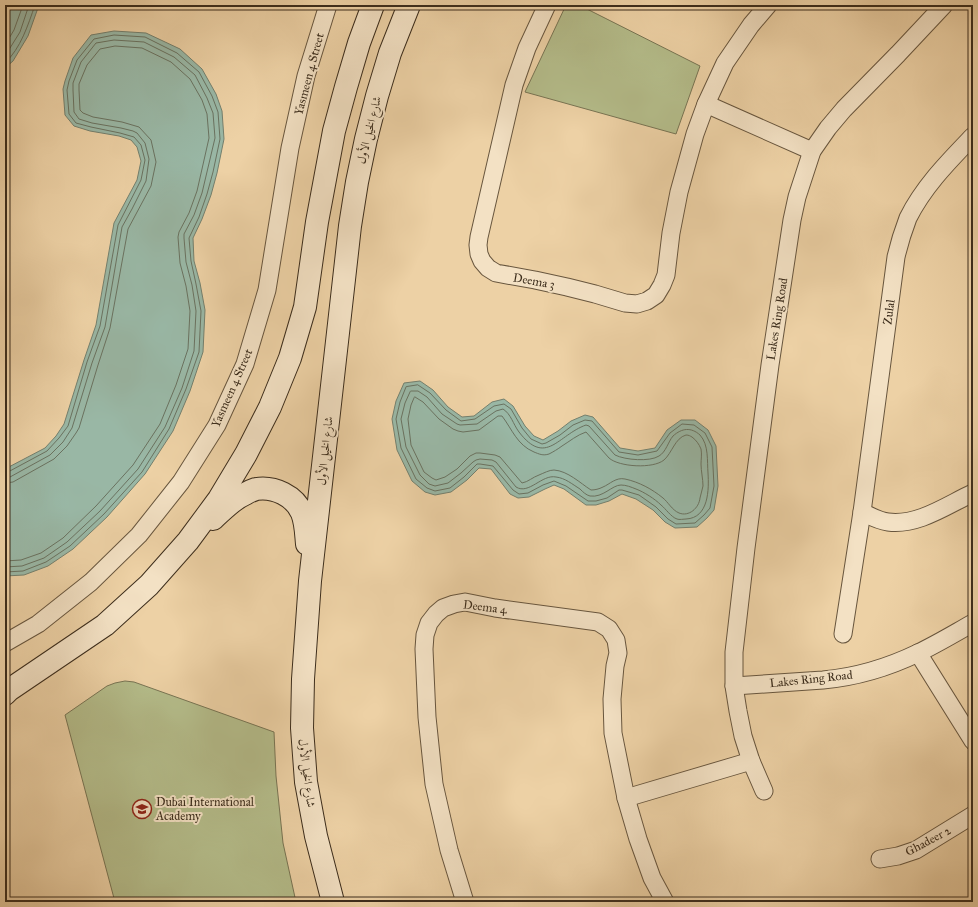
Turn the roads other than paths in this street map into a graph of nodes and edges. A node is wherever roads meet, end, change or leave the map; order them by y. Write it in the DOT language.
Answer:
graph roads {
  1 [pos="328,5"];
  2 [pos="373,5"];
  3 [pos="409,5"];
  4 [pos="547,5"];
  5 [pos="768,5"];
  6 [pos="944,5"];
  7 [pos="706,104"];
  8 [pos="973,136"];
  9 [pos="812,151"];
  10 [pos="973,493"];
  11 [pos="862,512"];
  12 [pos="188,541"];
  13 [pos="310,581"];
  14 [pos="973,623"];
  15 [pos="844,634"];
  16 [pos="5,643"];
  17 [pos="918,653"];
  18 [pos="734,686"];
  19 [pos="5,694"];
  20 [pos="973,741"];
  21 [pos="751,761"];
  22 [pos="764,791"];
  23 [pos="626,798"];
  24 [pos="973,815"];
  25 [pos="880,859"];
  26 [pos="333,902"];
  27 [pos="465,902"];
  28 [pos="665,902"];
  1 -- 16 [label="street, Yasmeen 4 Street"];
  2 -- 12 [label="main road"];
  3 -- 13 [label="main road, شارع الخيل الأول"];
  4 -- 7 [label="street, Deema 3"];
  5 -- 7 [label="street, Deema 3"];
  6 -- 9 [label="street, Lakes Ring Road"];
  7 -- 9 [label="street"];
  8 -- 11 [label="street, Zulal"];
  9 -- 18 [label="street, Lakes Ring Road"];
  10 -- 11 [label="street"];
  11 -- 15 [label="street, Zulal"];
  12 -- 13 [label="main road"];
  12 -- 19 [label="main road"];
  13 -- 26 [label="main road, شارع الخيل الأول"];
  14 -- 17 [label="street, Lakes Ring Road"];
  17 -- 18 [label="street, Lakes Ring Road"];
  17 -- 20 [label="street"];
  18 -- 21 [label="street, Lakes Ring Road"];
  21 -- 22 [label="street, Lakes Ring Road"];
  21 -- 23 [label="street"];
  23 -- 27 [label="street, Deema 4"];
  23 -- 28 [label="street, Deema 4"];
  24 -- 25 [label="street, Ghadeer 2"];
}
